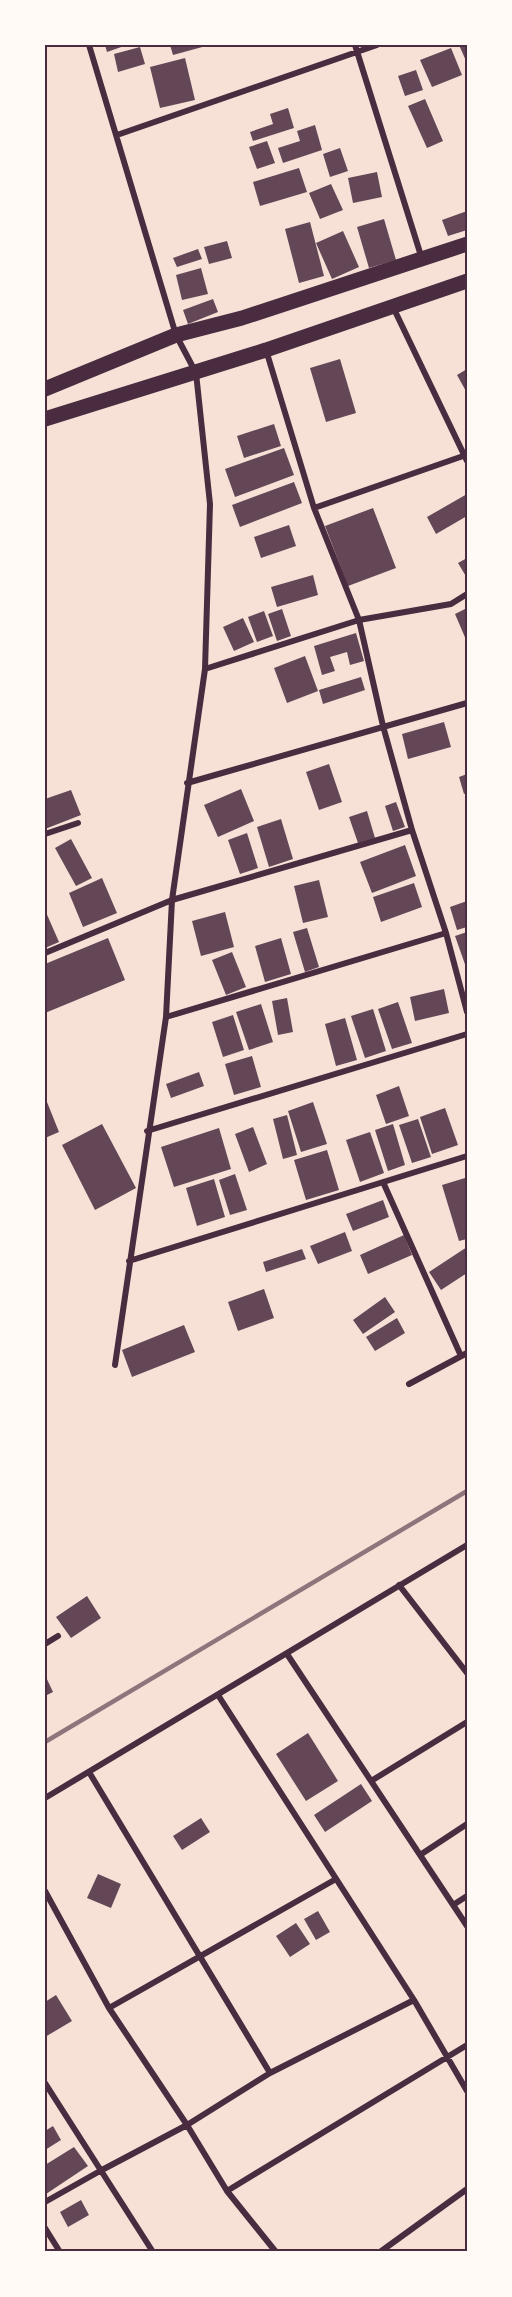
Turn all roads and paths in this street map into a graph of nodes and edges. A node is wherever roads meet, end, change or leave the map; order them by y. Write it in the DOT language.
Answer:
graph roads {
  1 [pos="89,45"];
  2 [pos="377,45"];
  3 [pos="356,48"];
  4 [pos="117,135"];
  5 [pos="467,244"];
  6 [pos="422,259"];
  7 [pos="467,281"];
  8 [pos="393,307"];
  9 [pos="176,335"];
  10 [pos="266,350"];
  11 [pos="196,373"];
  12 [pos="45,389"];
  13 [pos="45,419"];
  14 [pos="466,457"];
  15 [pos="314,508"];
  16 [pos="467,594"];
  17 [pos="359,620"];
  18 [pos="205,669"];
  19 [pos="467,704"];
  20 [pos="383,726"];
  21 [pos="187,783"];
  22 [pos="78,823"];
  23 [pos="412,830"];
  24 [pos="45,834"];
  25 [pos="172,900"];
  26 [pos="446,933"];
  27 [pos="45,953"];
  28 [pos="467,1012"];
  29 [pos="166,1017"];
  30 [pos="467,1034"];
  31 [pos="147,1131"];
  32 [pos="467,1156"];
  33 [pos="382,1182"];
  34 [pos="129,1261"];
  35 [pos="464,1355"];
  36 [pos="115,1365"];
  37 [pos="409,1384"];
  38 [pos="467,1545"];
  39 [pos="399,1585"];
  40 [pos="58,1636"];
  41 [pos="45,1644"];
  42 [pos="287,1653"];
  43 [pos="467,1673"];
  44 [pos="218,1695"];
  45 [pos="467,1722"];
  46 [pos="89,1772"];
  47 [pos="372,1781"];
  48 [pos="45,1798"];
  49 [pos="467,1824"];
  50 [pos="420,1855"];
  51 [pos="336,1879"];
  52 [pos="45,1891"];
  53 [pos="467,1896"];
  54 [pos="453,1905"];
  55 [pos="467,1926"];
  56 [pos="201,1958"];
  57 [pos="414,2000"];
  58 [pos="109,2008"];
  59 [pos="467,2045"];
  60 [pos="447,2056"];
  61 [pos="270,2073"];
  62 [pos="45,2083"];
  63 [pos="467,2091"];
  64 [pos="187,2125"];
  65 [pos="100,2170"];
  66 [pos="467,2189"];
  67 [pos="227,2191"];
  68 [pos="45,2202"];
  69 [pos="45,2228"];
  70 [pos="60,2252"];
  71 [pos="153,2252"];
  72 [pos="276,2252"];
  73 [pos="380,2252"];
  1 -- 4 [label="street"];
  2 -- 3 [label="street"];
  3 -- 4 [label="street"];
  3 -- 6 [label="street"];
  4 -- 9 [label="street"];
  5 -- 6 [label="highway"];
  6 -- 9 [label="highway"];
  7 -- 8 [label="highway"];
  8 -- 10 [label="highway"];
  8 -- 14 [label="street"];
  9 -- 11 [label="street"];
  9 -- 12 [label="highway"];
  10 -- 11 [label="highway"];
  10 -- 15 [label="street"];
  11 -- 13 [label="highway"];
  11 -- 18 [label="street"];
  14 -- 15 [label="street"];
  15 -- 17 [label="street"];
  16 -- 17 [label="street"];
  17 -- 18 [label="street"];
  17 -- 20 [label="street"];
  18 -- 21 [label="street"];
  19 -- 20 [label="street"];
  20 -- 21 [label="street"];
  20 -- 23 [label="street"];
  21 -- 25 [label="street"];
  22 -- 24 [label="street"];
  23 -- 25 [label="street"];
  23 -- 26 [label="street"];
  25 -- 27 [label="street"];
  25 -- 29 [label="street"];
  26 -- 28 [label="street"];
  26 -- 29 [label="street"];
  29 -- 31 [label="street"];
  30 -- 31 [label="street"];
  31 -- 34 [label="street"];
  32 -- 33 [label="street"];
  33 -- 34 [label="street"];
  33 -- 35 [label="street"];
  34 -- 36 [label="street"];
  35 -- 37 [label="street"];
  38 -- 39 [label="street"];
  39 -- 42 [label="street"];
  39 -- 43 [label="street"];
  40 -- 41 [label="street"];
  42 -- 44 [label="street"];
  42 -- 47 [label="street"];
  44 -- 46 [label="street"];
  44 -- 51 [label="street"];
  45 -- 47 [label="street"];
  46 -- 48 [label="street"];
  46 -- 56 [label="street"];
  47 -- 50 [label="street"];
  49 -- 50 [label="street"];
  50 -- 54 [label="street"];
  51 -- 56 [label="street"];
  51 -- 57 [label="street"];
  52 -- 58 [label="street"];
  53 -- 54 [label="street"];
  54 -- 55 [label="street"];
  56 -- 58 [label="street"];
  56 -- 61 [label="street"];
  57 -- 60 [label="street"];
  57 -- 61 [label="street"];
  58 -- 64 [label="street"];
  59 -- 60 [label="street"];
  60 -- 63 [label="street"];
  60 -- 67 [label="street"];
  61 -- 64 [label="street"];
  62 -- 65 [label="street"];
  64 -- 65 [label="street"];
  64 -- 67 [label="street"];
  65 -- 68 [label="street"];
  65 -- 71 [label="street"];
  66 -- 73 [label="street"];
  67 -- 72 [label="street"];
  69 -- 70 [label="street"];
}
